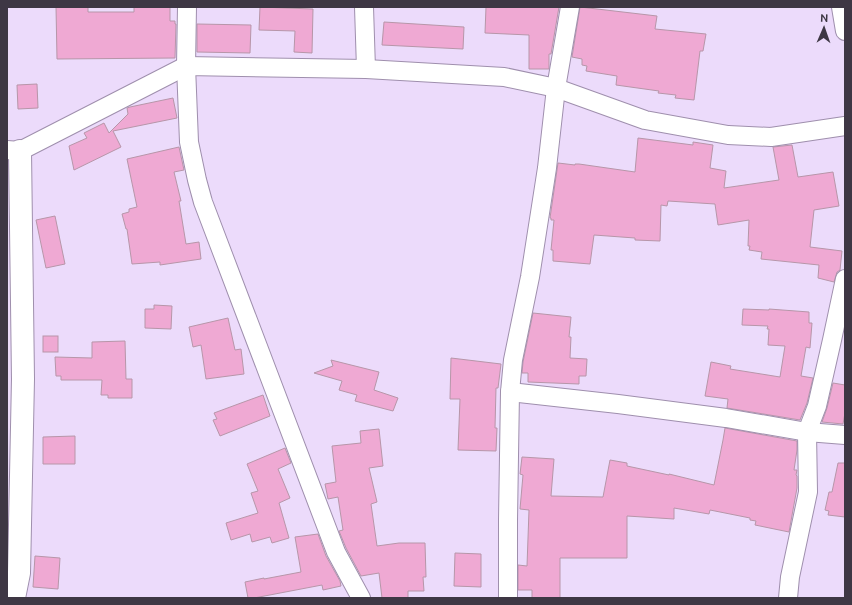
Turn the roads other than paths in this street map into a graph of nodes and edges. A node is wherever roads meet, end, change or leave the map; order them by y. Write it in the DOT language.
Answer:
graph roads {
  1 [pos="187,7"];
  2 [pos="364,7"];
  3 [pos="570,7"];
  4 [pos="841,7"];
  5 [pos="845,31"];
  6 [pos="186,66"];
  7 [pos="366,69"];
  8 [pos="556,88"];
  9 [pos="845,126"];
  10 [pos="14,150"];
  11 [pos="845,279"];
  12 [pos="510,392"];
  13 [pos="807,432"];
  14 [pos="845,435"];
  15 [pos="13,567"];
  16 [pos="14,598"];
  17 [pos="361,598"];
  18 [pos="508,598"];
  19 [pos="788,598"];
  1 -- 6 [label="street"];
  2 -- 7 [label="street"];
  3 -- 8 [label="street"];
  4 -- 5 [label="street"];
  6 -- 7 [label="street"];
  6 -- 10 [label="street"];
  6 -- 17 [label="street"];
  7 -- 8 [label="street"];
  8 -- 9 [label="street"];
  8 -- 12 [label="street"];
  10 -- 15 [label="street"];
  11 -- 13 [label="street"];
  12 -- 13 [label="street"];
  12 -- 18 [label="street"];
  13 -- 14 [label="street"];
  13 -- 19 [label="street"];
  15 -- 16 [label="street"];
}
